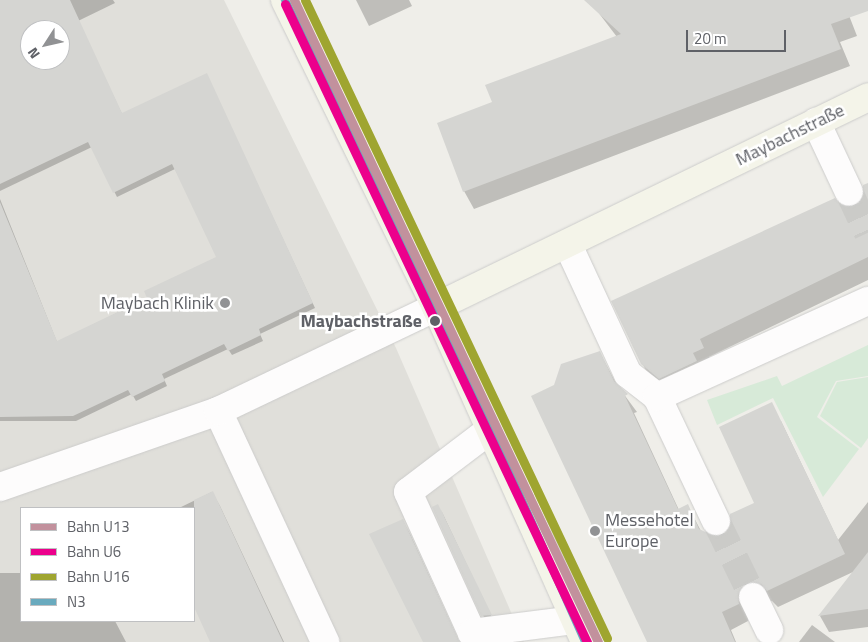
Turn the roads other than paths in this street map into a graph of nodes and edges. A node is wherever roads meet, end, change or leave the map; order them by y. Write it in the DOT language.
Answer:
graph roads {
  1 [pos="285,0"];
  2 [pos="868,96"];
  3 [pos="816,122"];
  4 [pos="849,192"];
  5 [pos="568,245"];
  6 [pos="868,301"];
  7 [pos="436,307"];
  8 [pos="657,397"];
  9 [pos="218,412"];
  10 [pos="491,429"];
  11 [pos="0,488"];
  12 [pos="716,521"];
  13 [pos="753,597"];
  14 [pos="769,630"];
  15 [pos="580,631"];
  16 [pos="325,642"];
  1 -- 7 [label="main road"];
  2 -- 3 [label="main road, Maybachstraße"];
  3 -- 4 [label="street"];
  3 -- 5 [label="main road, Maybachstraße"];
  5 -- 7 [label="main road, Maybachstraße"];
  5 -- 8 [label="street"];
  6 -- 8 [label="street"];
  7 -- 9 [label="street, Maybachstraße"];
  7 -- 10 [label="main road"];
  8 -- 12 [label="street"];
  9 -- 11 [label="street, Maybachstraße"];
  9 -- 16 [label="street"];
  10 -- 15 [label="main road"];
  10 -- 15 [label="street"];
  13 -- 14 [label="street"];
}
